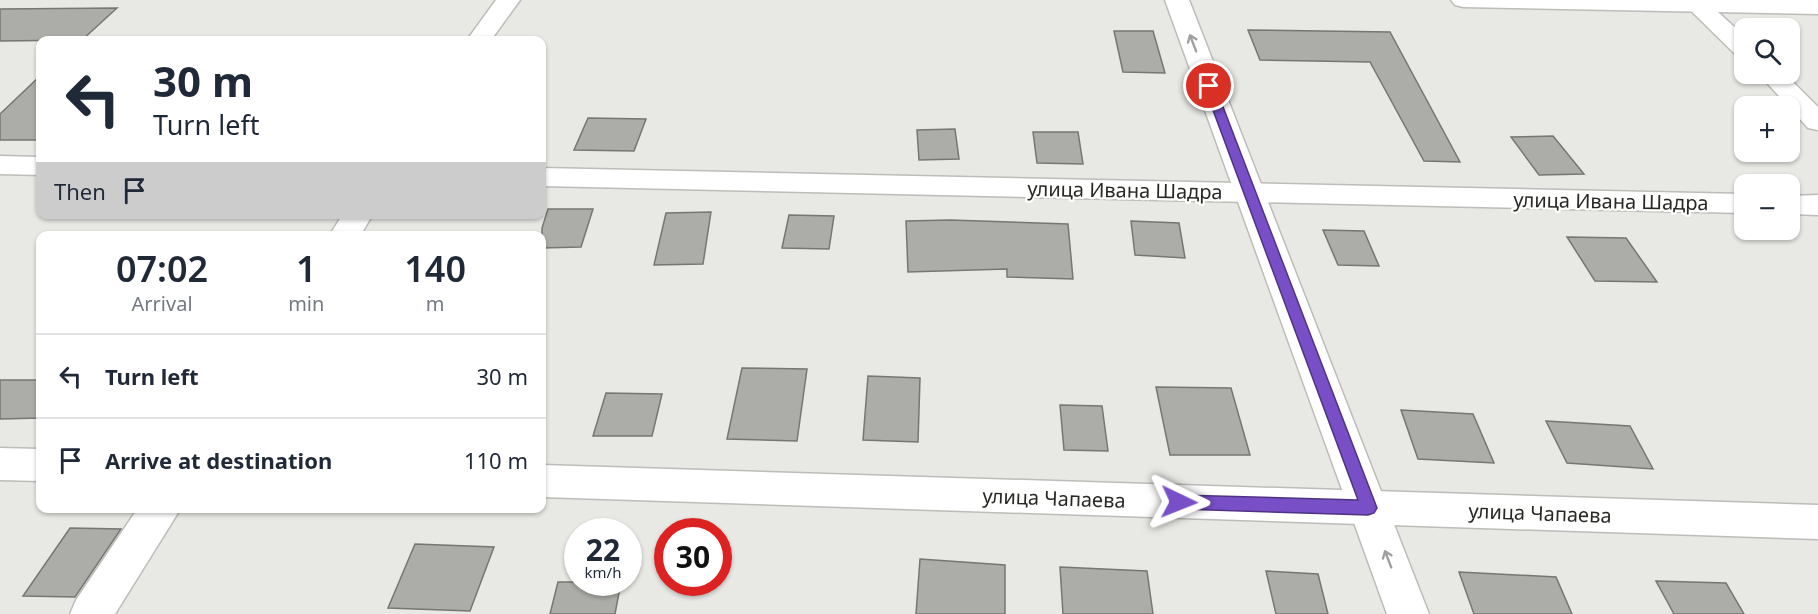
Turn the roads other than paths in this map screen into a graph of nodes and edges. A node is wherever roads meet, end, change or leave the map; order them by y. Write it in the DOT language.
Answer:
graph roads {
  1 [pos="508,0"];
  2 [pos="1177,0"];
  3 [pos="1463,0"];
  4 [pos="1694,2"];
  5 [pos="1818,7"];
  6 [pos="482,36"];
  7 [pos="1734,40"];
  8 [pos="1781,84"];
  9 [pos="1818,122"];
  10 [pos="0,165"];
  11 [pos="36,166"];
  12 [pos="546,177"];
  13 [pos="1250,193"];
  14 [pos="1734,204"];
  15 [pos="1800,205"];
  16 [pos="1818,205"];
  17 [pos="0,464"];
  18 [pos="36,465"];
  19 [pos="546,482"];
  20 [pos="1368,508"];
  21 [pos="158,513"];
  22 [pos="1818,522"];
  23 [pos="91,614"];
  24 [pos="1408,614"];
  1 -- 6 [label="street"];
  13 -- 2 [label="street, one-way"];
  3 -- 4 [label="street"];
  4 -- 5 [label="street"];
  4 -- 7 [label="street"];
  8 -- 9 [label="street"];
  10 -- 11 [label="street"];
  12 -- 13 [label="street, улица Ивана Шадра"];
  13 -- 14 [label="street, улица Ивана Шадра"];
  13 -- 20 [label="street"];
  15 -- 16 [label="street"];
  17 -- 18 [label="street"];
  19 -- 20 [label="street, улица Чапаева"];
  20 -- 22 [label="street, улица Чапаева"];
  24 -- 20 [label="street, one-way"];
  21 -- 23 [label="street"];
}
